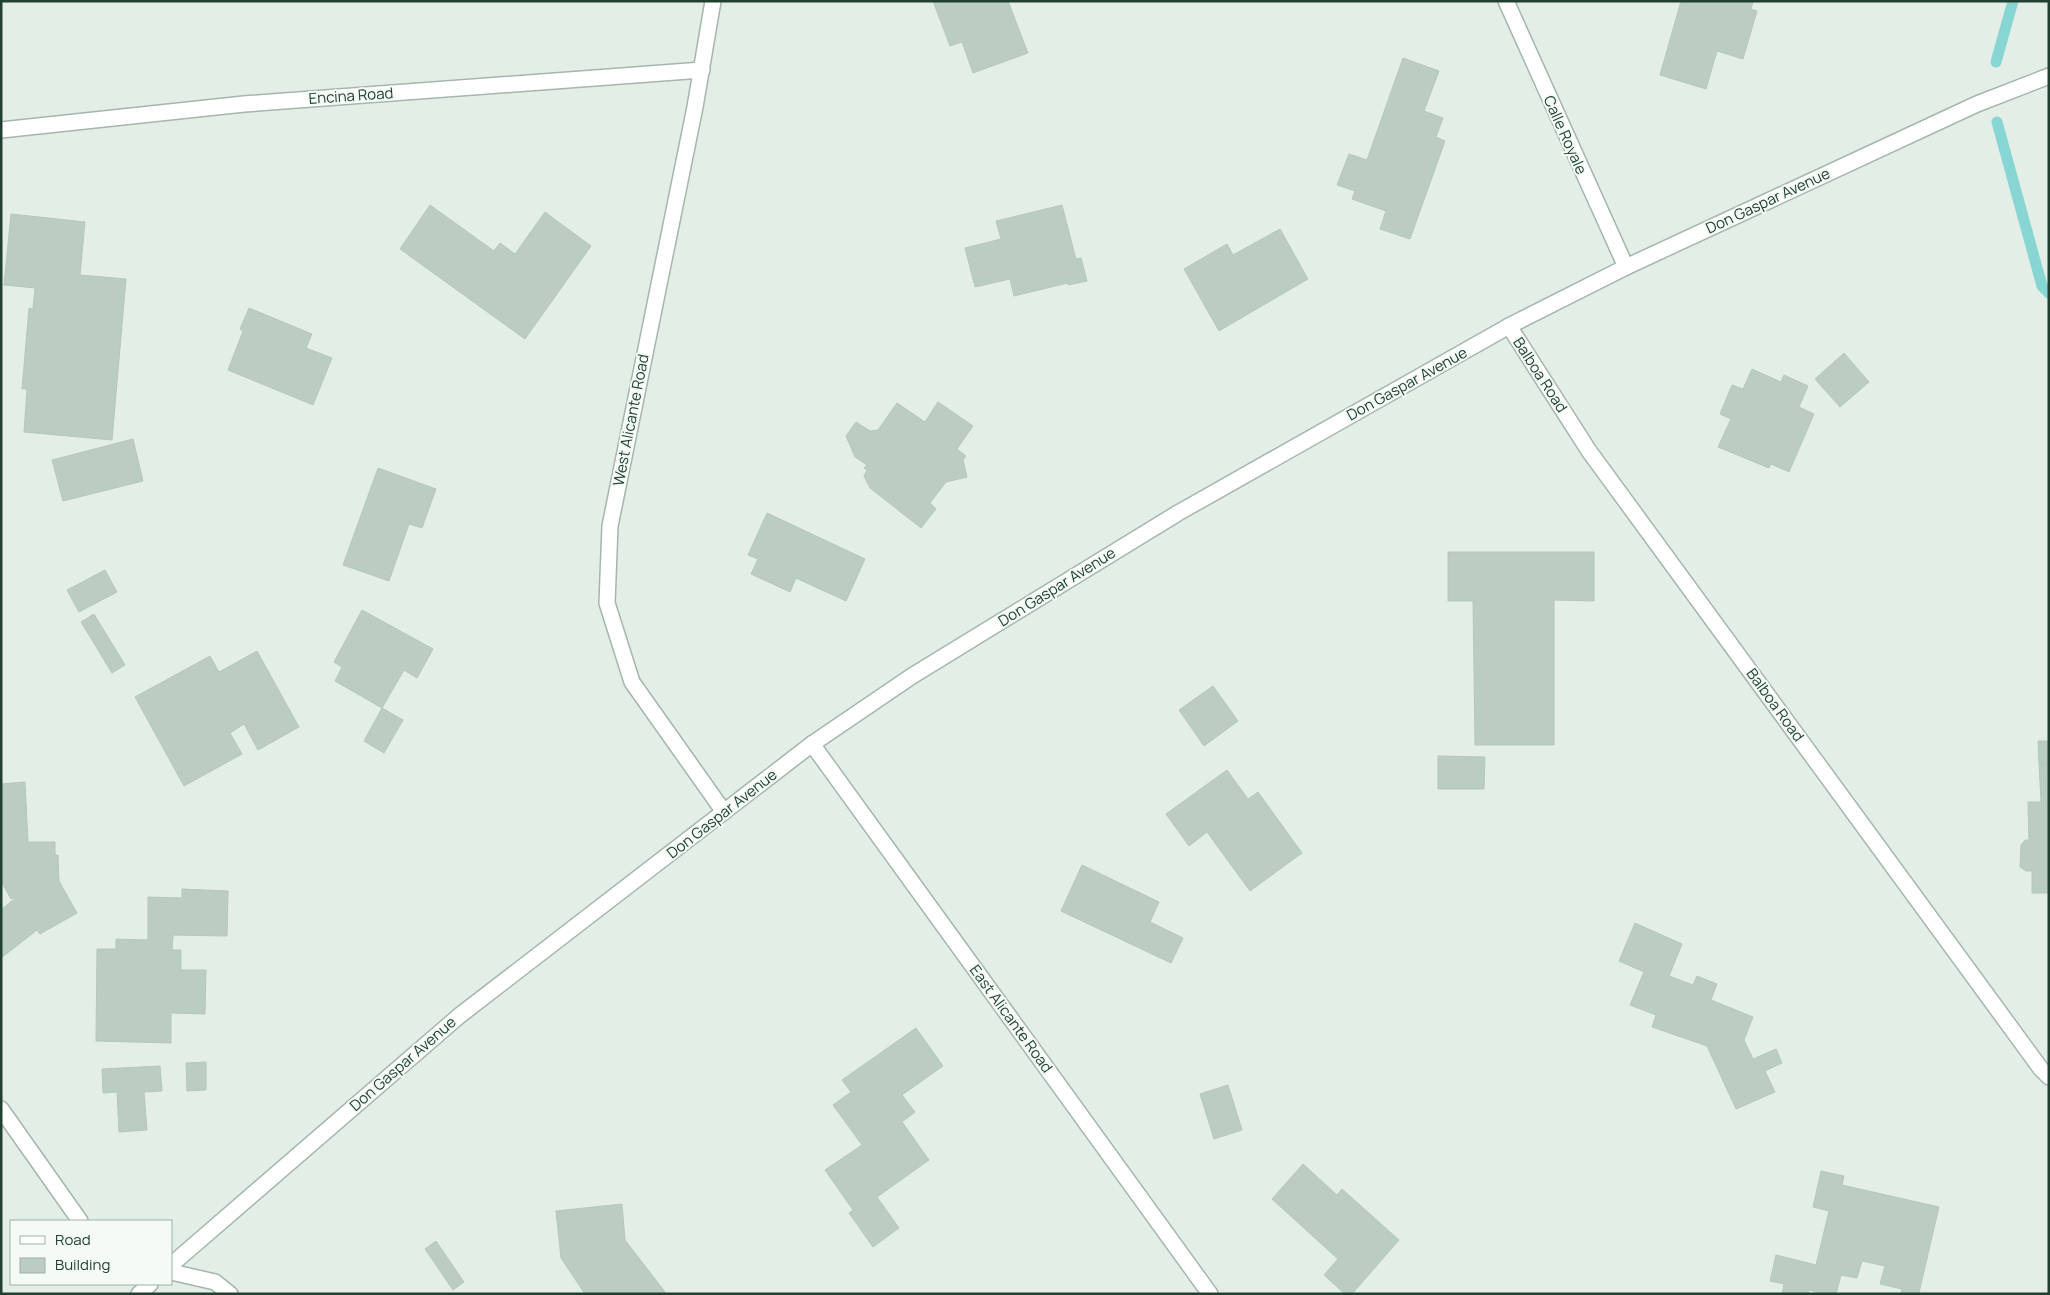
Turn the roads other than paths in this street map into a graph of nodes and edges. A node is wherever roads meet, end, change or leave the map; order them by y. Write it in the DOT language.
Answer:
graph roads {
  1 [pos="713,1"];
  2 [pos="1506,1"];
  3 [pos="702,70"];
  4 [pos="2049,76"];
  5 [pos="1,130"];
  6 [pos="1626,267"];
  7 [pos="1509,326"];
  8 [pos="812,744"];
  9 [pos="724,812"];
  10 [pos="2049,1077"];
  11 [pos="1,1109"];
  12 [pos="79,1220"];
  13 [pos="172,1264"];
  14 [pos="172,1272"];
  15 [pos="149,1285"];
  16 [pos="138,1294"];
  17 [pos="230,1294"];
  18 [pos="1210,1294"];
  1 -- 3 [label="street, West Alicante Road"];
  2 -- 6 [label="street, Calle Royale"];
  3 -- 5 [label="street, Encina Road"];
  3 -- 9 [label="street, West Alicante Road"];
  4 -- 6 [label="street, Don Gaspar Avenue"];
  6 -- 7 [label="street, Don Gaspar Avenue"];
  7 -- 8 [label="street, Don Gaspar Avenue"];
  7 -- 10 [label="street, Balboa Road"];
  8 -- 9 [label="street, Don Gaspar Avenue"];
  8 -- 18 [label="street, East Alicante Road"];
  9 -- 13 [label="street, Don Gaspar Avenue"];
  11 -- 12 [label="street"];
  14 -- 17 [label="street"];
  15 -- 16 [label="street"];
}
